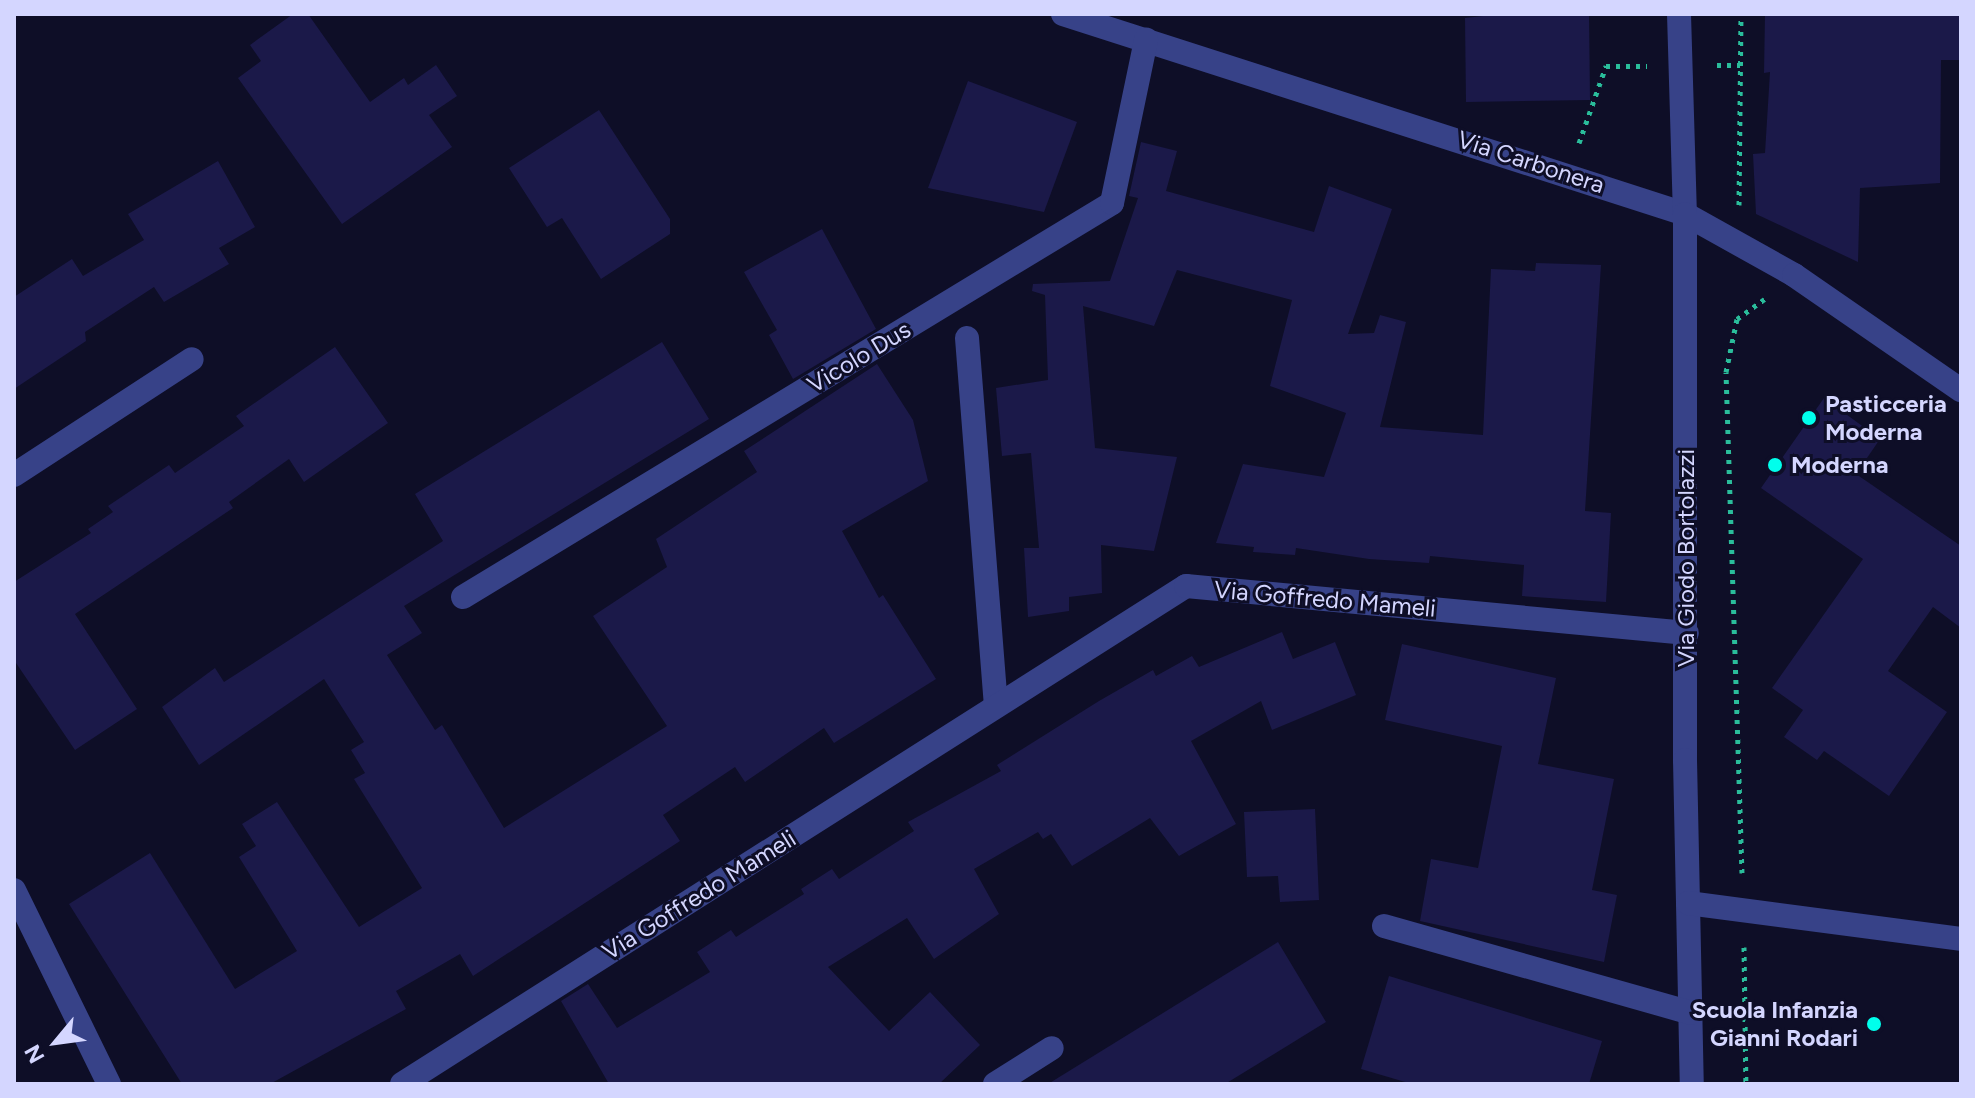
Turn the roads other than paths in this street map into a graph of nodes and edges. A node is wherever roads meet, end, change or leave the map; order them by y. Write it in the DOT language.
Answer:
graph roads {
  1 [pos="1063,14"];
  2 [pos="1679,14"];
  3 [pos="1146,40"];
  4 [pos="1685,214"];
  5 [pos="967,338"];
  6 [pos="192,359"];
  7 [pos="1961,390"];
  8 [pos="14,475"];
  9 [pos="463,597"];
  10 [pos="1687,633"];
  11 [pos="996,706"];
  12 [pos="14,890"];
  13 [pos="1688,903"];
  14 [pos="1384,926"];
  15 [pos="1961,939"];
  16 [pos="1691,1013"];
  17 [pos="1052,1048"];
  18 [pos="109,1084"];
  19 [pos="402,1084"];
  20 [pos="995,1084"];
  21 [pos="1692,1084"];
  1 -- 3 [label="street, Via Carbonera"];
  2 -- 4 [label="street, Via Giodo Bortolazzi"];
  3 -- 4 [label="street, Via Carbonera"];
  3 -- 9 [label="street, Vicolo Dus"];
  4 -- 7 [label="street, Via Carbonera"];
  4 -- 10 [label="street, Via Giodo Bortolazzi"];
  5 -- 11 [label="street"];
  6 -- 8 [label="street"];
  10 -- 11 [label="street, Via Goffredo Mameli"];
  10 -- 13 [label="street, Via Giodo Bortolazzi"];
  11 -- 19 [label="street, Via Goffredo Mameli"];
  12 -- 18 [label="street"];
  13 -- 15 [label="street"];
  13 -- 16 [label="street, Via Giodo Bortolazzi"];
  14 -- 16 [label="street"];
  16 -- 21 [label="street, Via Giodo Bortolazzi"];
  17 -- 20 [label="street"];
}
